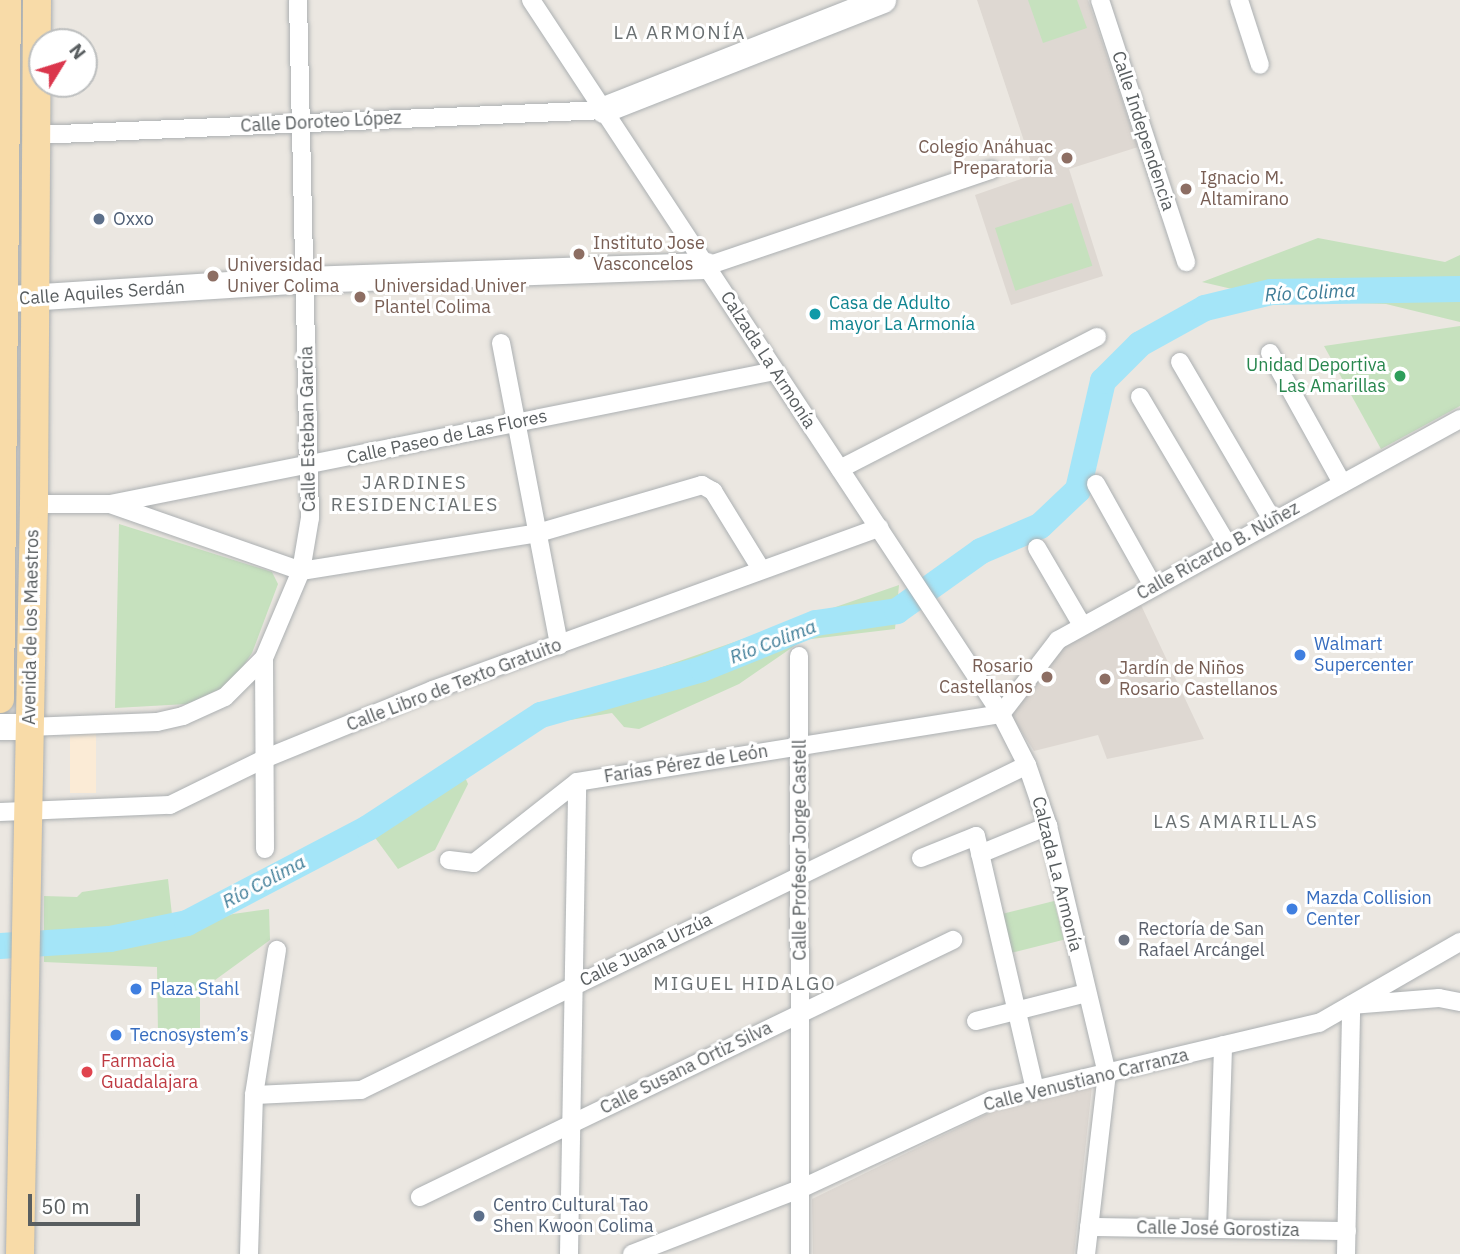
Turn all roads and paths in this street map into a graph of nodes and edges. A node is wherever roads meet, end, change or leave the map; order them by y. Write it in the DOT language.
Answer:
graph roads {
  1 [pos="6,0"];
  2 [pos="37,0"];
  3 [pos="299,0"];
  4 [pos="531,0"];
  5 [pos="883,0"];
  6 [pos="1100,0"];
  7 [pos="1239,0"];
  8 [pos="1261,65"];
  9 [pos="604,110"];
  10 [pos="301,123"];
  11 [pos="3,130"];
  12 [pos="37,135"];
  13 [pos="991,170"];
  14 [pos="1186,262"];
  15 [pos="707,266"];
  16 [pos="305,280"];
  17 [pos="35,298"];
  18 [pos="1,299"];
  19 [pos="1097,337"];
  20 [pos="501,343"];
  21 [pos="1270,353"];
  22 [pos="1180,362"];
  23 [pos="775,371"];
  24 [pos="1140,397"];
  25 [pos="1460,419"];
  26 [pos="516,422"];
  27 [pos="309,465"];
  28 [pos="840,469"];
  29 [pos="1342,483"];
  30 [pos="1096,484"];
  31 [pos="34,504"];
  32 [pos="110,505"];
  33 [pos="1273,521"];
  34 [pos="879,528"];
  35 [pos="538,533"];
  36 [pos="1228,546"];
  37 [pos="1037,548"];
  38 [pos="761,569"];
  39 [pos="301,571"];
  40 [pos="1153,586"];
  41 [pos="1082,625"];
  42 [pos="559,645"];
  43 [pos="799,656"];
  44 [pos="264,658"];
  45 [pos="0,699"];
  46 [pos="1001,713"];
  47 [pos="0,727"];
  48 [pos="28,727"];
  49 [pos="800,746"];
  50 [pos="264,759"];
  51 [pos="1027,765"];
  52 [pos="577,782"];
  53 [pos="13,812"];
  54 [pos="1048,826"];
  55 [pos="265,849"];
  56 [pos="980,854"];
  57 [pos="921,858"];
  58 [pos="449,860"];
  59 [pos="801,875"];
  60 [pos="953,940"];
  61 [pos="1460,942"];
  62 [pos="277,950"];
  63 [pos="574,985"];
  64 [pos="1087,993"];
  65 [pos="1460,1002"];
  66 [pos="1351,1005"];
  67 [pos="1017,1011"];
  68 [pos="800,1014"];
  69 [pos="976,1021"];
  70 [pos="1223,1045"];
  71 [pos="1107,1073"];
  72 [pos="1035,1090"];
  73 [pos="254,1095"];
  74 [pos="571,1123"];
  75 [pos="800,1189"];
  76 [pos="420,1197"];
  77 [pos="1089,1227"];
  78 [pos="1217,1229"];
  79 [pos="1347,1231"];
  80 [pos="20,1254"];
  81 [pos="249,1254"];
  82 [pos="569,1254"];
  83 [pos="632,1254"];
  84 [pos="800,1254"];
  85 [pos="1086,1254"];
  86 [pos="1346,1254"];
  1 -- 11 [label="main road, Avenida de los Maestros"];
  2 -- 12 [label="main road, Avenida de los Maestros"];
  3 -- 10 [label="street, Calle Esteban García"];
  4 -- 9 [label="street, Calzada La Armonía"];
  5 -- 9 [label="street"];
  6 -- 14 [label="street, Calle Independencia"];
  7 -- 8 [label="street"];
  9 -- 10 [label="street, Calle Doroteo López"];
  9 -- 15 [label="street, Calzada La Armonía"];
  10 -- 12 [label="street, Calle Doroteo López"];
  10 -- 16 [label="street, Calle Esteban García"];
  11 -- 18 [label="main road, Avenida de los Maestros"];
  12 -- 17 [label="main road, Avenida de los Maestros"];
  13 -- 15 [label="street"];
  15 -- 16 [label="street, Calle Aquiles Serdán"];
  15 -- 23 [label="street, Calzada La Armonía"];
  16 -- 17 [label="street, Calle Aquiles Serdán"];
  16 -- 27 [label="street, Calle Esteban García"];
  17 -- 18 [label="street, Calle Aquiles Serdán"];
  17 -- 31 [label="main road, Avenida de los Maestros"];
  18 -- 45 [label="main road, Avenida de los Maestros"];
  19 -- 28 [label="street"];
  20 -- 26 [label="street"];
  21 -- 29 [label="street"];
  22 -- 33 [label="street"];
  23 -- 26 [label="street, Calle Paseo de Las Flores"];
  23 -- 28 [label="street, Calzada La Armonía"];
  24 -- 36 [label="street"];
  25 -- 29 [label="street, Calle Ricardo B. Núñez"];
  26 -- 27 [label="street, Calle Paseo de Las Flores"];
  26 -- 35 [label="street"];
  27 -- 32 [label="street, Calle Paseo de Las Flores"];
  27 -- 39 [label="street, Calle Esteban García"];
  28 -- 34 [label="street, Calzada La Armonía"];
  29 -- 33 [label="street, Calle Ricardo B. Núñez"];
  30 -- 40 [label="street"];
  31 -- 32 [label="street, Calle Paseo de Las Flores"];
  31 -- 48 [label="main road, Avenida de los Maestros"];
  32 -- 39 [label="street"];
  33 -- 36 [label="street, Calle Ricardo B. Núñez"];
  34 -- 38 [label="street, Calle Libro de Texto Gratuito"];
  34 -- 46 [label="street, Calzada La Armonía"];
  35 -- 38 [label="street"];
  35 -- 39 [label="street"];
  35 -- 42 [label="street"];
  36 -- 40 [label="street, Calle Ricardo B. Núñez"];
  37 -- 41 [label="street"];
  38 -- 42 [label="street, Calle Libro de Texto Gratuito"];
  39 -- 44 [label="street, Calle Esteban García"];
  40 -- 41 [label="street, Calle Ricardo B. Núñez"];
  41 -- 46 [label="street, Calle Ricardo B. Núñez"];
  42 -- 50 [label="street, Calle Libro de Texto Gratuito"];
  43 -- 49 [label="street, Calle Profesor Jorge Castell"];
  44 -- 48 [label="street"];
  44 -- 50 [label="street, Calle Esteban García"];
  46 -- 49 [label="street, Farías Pérez de León"];
  46 -- 51 [label="street, Calzada La Armonía"];
  47 -- 48 [label="street"];
  48 -- 53 [label="main road, Avenida de los Maestros"];
  49 -- 52 [label="street, Farías Pérez de León"];
  49 -- 59 [label="street, Calle Profesor Jorge Castell"];
  50 -- 53 [label="street, Calle Libro de Texto Gratuito"];
  50 -- 55 [label="street, Calle Esteban García"];
  51 -- 54 [label="street, Calzada La Armonía"];
  51 -- 59 [label="street, Calle Juana Urzúa"];
  52 -- 58 [label="street"];
  52 -- 63 [label="street"];
  53 -- 80 [label="main road, Avenida de los Maestros"];
  54 -- 56 [label="street"];
  54 -- 64 [label="street, Calzada La Armonía"];
  56 -- 57 [label="street"];
  56 -- 67 [label="street"];
  59 -- 63 [label="street, Calle Juana Urzúa"];
  59 -- 68 [label="street, Calle Profesor Jorge Castell"];
  60 -- 68 [label="street, Calle Susana Ortiz Silva"];
  61 -- 66 [label="street, Calle Venustiano Carranza"];
  62 -- 73 [label="street"];
  63 -- 73 [label="street, Calle Juana Urzúa"];
  63 -- 74 [label="street"];
  64 -- 67 [label="street"];
  64 -- 71 [label="street, Calzada La Armonía"];
  65 -- 66 [label="street"];
  66 -- 70 [label="street, Calle Venustiano Carranza"];
  66 -- 79 [label="street"];
  67 -- 69 [label="street"];
  67 -- 72 [label="street"];
  68 -- 74 [label="street, Calle Susana Ortiz Silva"];
  68 -- 75 [label="street, Calle Profesor Jorge Castell"];
  70 -- 71 [label="street, Calle Venustiano Carranza"];
  70 -- 78 [label="street"];
  71 -- 72 [label="street, Calle Venustiano Carranza"];
  71 -- 77 [label="street"];
  72 -- 75 [label="street, Calle Venustiano Carranza"];
  73 -- 81 [label="street"];
  74 -- 76 [label="street, Calle Susana Ortiz Silva"];
  74 -- 82 [label="street"];
  75 -- 83 [label="street, Calle Venustiano Carranza"];
  75 -- 84 [label="street, Calle Profesor Jorge Castell"];
  77 -- 78 [label="street, Calle José Gorostiza"];
  77 -- 85 [label="street"];
  78 -- 79 [label="street, Calle José Gorostiza"];
  79 -- 86 [label="street"];
}
